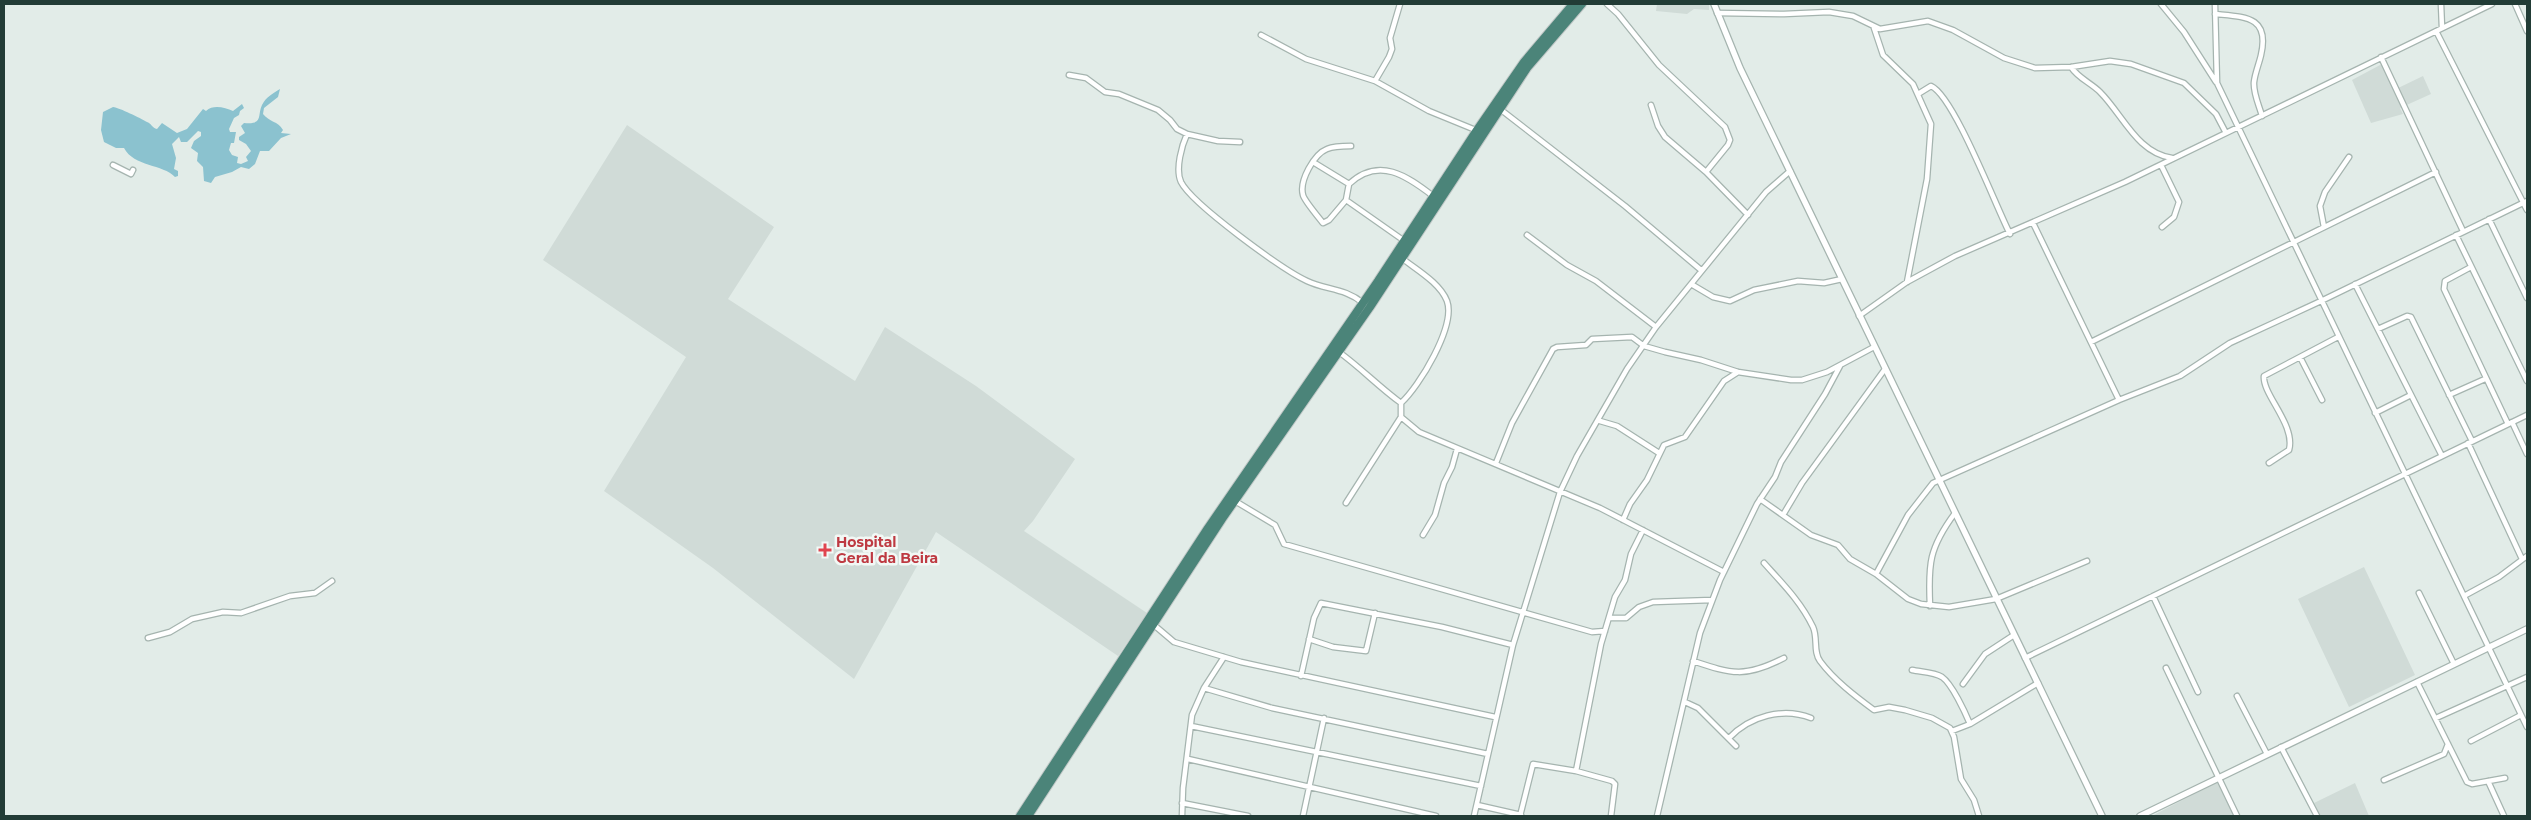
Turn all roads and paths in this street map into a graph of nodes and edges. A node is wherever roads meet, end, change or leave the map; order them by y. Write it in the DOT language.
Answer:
graph roads {
  1 [pos="1400,4"];
  2 [pos="1573,4"];
  3 [pos="1582,4"];
  4 [pos="1607,4"];
  5 [pos="1714,4"];
  6 [pos="2161,4"];
  7 [pos="2215,4"];
  8 [pos="2442,4"];
  9 [pos="2492,4"];
  10 [pos="2515,4"];
  11 [pos="1717,13"];
  12 [pos="2215,14"];
  13 [pos="1874,28"];
  14 [pos="2439,29"];
  15 [pos="2527,31"];
  16 [pos="1261,35"];
  17 [pos="2381,58"];
  18 [pos="2072,67"];
  19 [pos="1069,75"];
  20 [pos="1375,81"];
  21 [pos="2217,83"];
  22 [pos="1918,94"];
  23 [pos="1652,105"];
  24 [pos="1500,109"];
  25 [pos="2262,116"];
  26 [pos="2237,128"];
  27 [pos="1481,131"];
  28 [pos="2226,132"];
  29 [pos="1187,134"];
  30 [pos="1240,142"];
  31 [pos="1350,146"];
  32 [pos="2174,158"];
  33 [pos="2349,158"];
  34 [pos="1313,162"];
  35 [pos="114,165"];
  36 [pos="2161,165"];
  37 [pos="133,170"];
  38 [pos="1790,171"];
  39 [pos="1706,172"];
  40 [pos="2436,172"];
  41 [pos="1348,184"];
  42 [pos="1433,196"];
  43 [pos="1346,200"];
  44 [pos="2526,202"];
  45 [pos="2527,210"];
  46 [pos="1748,215"];
  47 [pos="2489,219"];
  48 [pos="2033,223"];
  49 [pos="2162,227"];
  50 [pos="2324,227"];
  51 [pos="2463,231"];
  52 [pos="2010,234"];
  53 [pos="1527,235"];
  54 [pos="2456,235"];
  55 [pos="1404,240"];
  56 [pos="2293,242"];
  57 [pos="1403,259"];
  58 [pos="2471,267"];
  59 [pos="1701,270"];
  60 [pos="1842,279"];
  61 [pos="1907,282"];
  62 [pos="1691,284"];
  63 [pos="2355,284"];
  64 [pos="2527,298"];
  65 [pos="2321,301"];
  66 [pos="1363,303"];
  67 [pos="1858,316"];
  68 [pos="1656,327"];
  69 [pos="2378,329"];
  70 [pos="2338,337"];
  71 [pos="2091,342"];
  72 [pos="1644,346"];
  73 [pos="1874,347"];
  74 [pos="1339,352"];
  75 [pos="2300,356"];
  76 [pos="1840,366"];
  77 [pos="1885,369"];
  78 [pos="1738,372"];
  79 [pos="2486,379"];
  80 [pos="2527,381"];
  81 [pos="2411,395"];
  82 [pos="2450,395"];
  83 [pos="2120,400"];
  84 [pos="2322,400"];
  85 [pos="1401,403"];
  86 [pos="2375,413"];
  87 [pos="2527,415"];
  88 [pos="1401,417"];
  89 [pos="1600,421"];
  90 [pos="2510,423"];
  91 [pos="2470,442"];
  92 [pos="1457,449"];
  93 [pos="1659,453"];
  94 [pos="2527,454"];
  95 [pos="2442,456"];
  96 [pos="1496,463"];
  97 [pos="2269,463"];
  98 [pos="2405,474"];
  99 [pos="1938,480"];
  100 [pos="1560,492"];
  101 [pos="1760,499"];
  102 [pos="1235,501"];
  103 [pos="1346,503"];
  104 [pos="1955,514"];
  105 [pos="1783,515"];
  106 [pos="1623,520"];
  107 [pos="1643,530"];
  108 [pos="1423,535"];
  109 [pos="2525,558"];
  110 [pos="2087,561"];
  111 [pos="1764,563"];
  112 [pos="1724,572"];
  113 [pos="1876,574"];
  114 [pos="332,581"];
  115 [pos="2420,593"];
  116 [pos="2153,596"];
  117 [pos="2464,596"];
  118 [pos="1996,599"];
  119 [pos="1712,600"];
  120 [pos="1930,606"];
  121 [pos="1375,612"];
  122 [pos="1522,612"];
  123 [pos="1609,618"];
  124 [pos="1154,625"];
  125 [pos="2527,629"];
  126 [pos="1605,631"];
  127 [pos="1592,632"];
  128 [pos="2014,635"];
  129 [pos="148,638"];
  130 [pos="1309,639"];
  131 [pos="1601,644"];
  132 [pos="1513,645"];
  133 [pos="2488,647"];
  134 [pos="1224,657"];
  135 [pos="1784,658"];
  136 [pos="2025,658"];
  137 [pos="1693,661"];
  138 [pos="2454,664"];
  139 [pos="2166,668"];
  140 [pos="1912,670"];
  141 [pos="1301,676"];
  142 [pos="2527,677"];
  143 [pos="2417,682"];
  144 [pos="2038,683"];
  145 [pos="1963,684"];
  146 [pos="2508,687"];
  147 [pos="1204,688"];
  148 [pos="2198,692"];
  149 [pos="2237,696"];
  150 [pos="1685,702"];
  151 [pos="2521,715"];
  152 [pos="1496,717"];
  153 [pos="1324,718"];
  154 [pos="1811,718"];
  155 [pos="2436,718"];
  156 [pos="1970,724"];
  157 [pos="1191,726"];
  158 [pos="2527,727"];
  159 [pos="1952,732"];
  160 [pos="1729,738"];
  161 [pos="2471,741"];
  162 [pos="2448,742"];
  163 [pos="1736,746"];
  164 [pos="2281,747"];
  165 [pos="1317,752"];
  166 [pos="1488,754"];
  167 [pos="2266,754"];
  168 [pos="1188,759"];
  169 [pos="1576,771"];
  170 [pos="2218,778"];
  171 [pos="2506,778"];
  172 [pos="2384,780"];
  173 [pos="2488,781"];
  174 [pos="1481,786"];
  175 [pos="1309,787"];
  176 [pos="1182,804"];
  177 [pos="1477,805"];
  178 [pos="1020,816"];
  179 [pos="1028,816"];
  180 [pos="1182,816"];
  181 [pos="1248,816"];
  182 [pos="1303,816"];
  183 [pos="1436,816"];
  184 [pos="1474,816"];
  185 [pos="1520,816"];
  186 [pos="1611,816"];
  187 [pos="1657,816"];
  188 [pos="1979,816"];
  189 [pos="2102,816"];
  190 [pos="2140,816"];
  191 [pos="2237,816"];
  192 [pos="2317,816"];
  193 [pos="2504,816"];
  1 -- 20 [label="street"];
  2 -- 27 [label="highway"];
  3 -- 24 [label="highway"];
  4 -- 39 [label="street"];
  5 -- 11 [label="street"];
  6 -- 21 [label="street"];
  7 -- 12 [label="street"];
  8 -- 14 [label="street"];
  9 -- 14 [label="street"];
  10 -- 15 [label="street"];
  11 -- 13 [label="street"];
  11 -- 38 [label="street"];
  12 -- 21 [label="street"];
  12 -- 25 [label="street"];
  13 -- 18 [label="street"];
  13 -- 22 [label="street"];
  14 -- 17 [label="street"];
  14 -- 44 [label="street"];
  16 -- 20 [label="street"];
  17 -- 25 [label="street"];
  17 -- 40 [label="street"];
  18 -- 28 [label="street"];
  18 -- 32 [label="street"];
  19 -- 29 [label="street"];
  20 -- 27 [label="street"];
  21 -- 26 [label="street"];
  22 -- 52 [label="street"];
  22 -- 61 [label="street"];
  23 -- 39 [label="street"];
  24 -- 27 [label="highway"];
  24 -- 59 [label="street"];
  25 -- 26 [label="street"];
  26 -- 28 [label="street"];
  26 -- 56 [label="street"];
  27 -- 42 [label="highway"];
  27 -- 57 [label="highway"];
  28 -- 32 [label="street"];
  29 -- 30 [label="street"];
  29 -- 66 [label="street"];
  31 -- 34 [label="street"];
  32 -- 36 [label="street"];
  33 -- 50 [label="street"];
  34 -- 41 [label="street"];
  34 -- 43 [label="street"];
  35 -- 37 [label="street"];
  36 -- 48 [label="street"];
  36 -- 49 [label="street"];
  38 -- 46 [label="street"];
  38 -- 60 [label="street"];
  39 -- 46 [label="street"];
  40 -- 50 [label="street"];
  40 -- 51 [label="street"];
  41 -- 42 [label="street"];
  41 -- 43 [label="street"];
  42 -- 55 [label="highway"];
  43 -- 55 [label="street"];
  44 -- 45 [label="street"];
  44 -- 47 [label="street"];
  46 -- 59 [label="street"];
  47 -- 51 [label="street"];
  47 -- 64 [label="street"];
  48 -- 52 [label="street"];
  48 -- 71 [label="street"];
  50 -- 56 [label="street"];
  51 -- 54 [label="street"];
  52 -- 61 [label="street"];
  53 -- 68 [label="street"];
  54 -- 58 [label="street"];
  54 -- 63 [label="street"];
  55 -- 66 [label="highway"];
  56 -- 65 [label="street"];
  56 -- 71 [label="street"];
  57 -- 74 [label="highway"];
  57 -- 85 [label="street"];
  58 -- 79 [label="street"];
  58 -- 80 [label="street"];
  59 -- 62 [label="street"];
  60 -- 62 [label="street"];
  60 -- 67 [label="street"];
  61 -- 67 [label="street"];
  62 -- 68 [label="street"];
  63 -- 65 [label="street"];
  63 -- 69 [label="street"];
  65 -- 70 [label="street"];
  65 -- 83 [label="street"];
  66 -- 178 [label="highway"];
  67 -- 73 [label="street"];
  68 -- 72 [label="street"];
  69 -- 81 [label="street"];
  69 -- 82 [label="street"];
  70 -- 75 [label="street"];
  70 -- 86 [label="street"];
  71 -- 83 [label="street"];
  72 -- 78 [label="street"];
  72 -- 89 [label="street"];
  72 -- 96 [label="street"];
  73 -- 76 [label="street"];
  73 -- 77 [label="street"];
  74 -- 85 [label="street"];
  74 -- 102 [label="highway"];
  75 -- 84 [label="street"];
  75 -- 97 [label="street"];
  76 -- 78 [label="street"];
  76 -- 101 [label="street"];
  77 -- 99 [label="street"];
  77 -- 105 [label="street"];
  78 -- 93 [label="street"];
  79 -- 82 [label="street"];
  79 -- 90 [label="street"];
  81 -- 86 [label="street"];
  81 -- 95 [label="street"];
  82 -- 91 [label="street"];
  83 -- 99 [label="street"];
  85 -- 88 [label="street"];
  86 -- 98 [label="street"];
  87 -- 90 [label="street"];
  88 -- 92 [label="street"];
  88 -- 103 [label="street"];
  89 -- 93 [label="street"];
  89 -- 100 [label="street"];
  90 -- 91 [label="street"];
  90 -- 94 [label="street"];
  91 -- 95 [label="street"];
  91 -- 109 [label="street"];
  92 -- 96 [label="street"];
  92 -- 108 [label="street"];
  93 -- 106 [label="street"];
  95 -- 98 [label="street"];
  96 -- 100 [label="street"];
  98 -- 116 [label="street"];
  98 -- 117 [label="street"];
  99 -- 104 [label="street"];
  99 -- 113 [label="street"];
  100 -- 106 [label="street"];
  100 -- 122 [label="street"];
  101 -- 105 [label="street"];
  101 -- 112 [label="street"];
  102 -- 122 [label="street"];
  102 -- 124 [label="highway"];
  104 -- 118 [label="street"];
  104 -- 120 [label="street"];
  105 -- 113 [label="street"];
  106 -- 107 [label="street"];
  107 -- 112 [label="street"];
  107 -- 123 [label="street"];
  109 -- 117 [label="street"];
  110 -- 118 [label="street"];
  111 -- 159 [label="street"];
  112 -- 119 [label="street"];
  113 -- 120 [label="street"];
  114 -- 129 [label="street"];
  115 -- 138 [label="street"];
  116 -- 136 [label="street"];
  116 -- 148 [label="street"];
  117 -- 133 [label="street"];
  118 -- 120 [label="street"];
  118 -- 128 [label="street"];
  119 -- 123 [label="street"];
  119 -- 137 [label="street"];
  121 -- 130 [label="street"];
  121 -- 130 [label="street"];
  121 -- 132 [label="street"];
  122 -- 127 [label="street"];
  122 -- 132 [label="street"];
  123 -- 126 [label="street"];
  124 -- 134 [label="street"];
  124 -- 179 [label="highway"];
  125 -- 133 [label="street"];
  126 -- 127 [label="street"];
  126 -- 131 [label="street"];
  127 -- 131 [label="street"];
  128 -- 136 [label="street"];
  128 -- 145 [label="street"];
  130 -- 141 [label="street"];
  131 -- 169 [label="street"];
  132 -- 152 [label="street"];
  133 -- 138 [label="street"];
  133 -- 146 [label="street"];
  134 -- 141 [label="street"];
  134 -- 147 [label="street"];
  135 -- 137 [label="street"];
  136 -- 144 [label="street"];
  137 -- 150 [label="street"];
  138 -- 143 [label="street"];
  139 -- 170 [label="street"];
  140 -- 156 [label="street"];
  141 -- 152 [label="street"];
  142 -- 146 [label="street"];
  143 -- 155 [label="street"];
  143 -- 164 [label="street"];
  144 -- 156 [label="street"];
  144 -- 189 [label="street"];
  146 -- 151 [label="street"];
  146 -- 155 [label="street"];
  147 -- 153 [label="street"];
  147 -- 157 [label="street"];
  149 -- 167 [label="street"];
  150 -- 160 [label="street"];
  150 -- 187 [label="street"];
  151 -- 158 [label="street"];
  151 -- 161 [label="street"];
  152 -- 166 [label="street"];
  153 -- 165 [label="street"];
  153 -- 166 [label="street"];
  154 -- 160 [label="street"];
  155 -- 162 [label="street"];
  156 -- 159 [label="street"];
  157 -- 165 [label="street"];
  157 -- 168 [label="street"];
  159 -- 188 [label="street"];
  160 -- 163 [label="street"];
  162 -- 172 [label="street"];
  162 -- 173 [label="street"];
  164 -- 167 [label="street"];
  164 -- 192 [label="street"];
  165 -- 174 [label="street"];
  165 -- 175 [label="street"];
  166 -- 174 [label="street"];
  167 -- 170 [label="street"];
  168 -- 175 [label="street"];
  168 -- 176 [label="street"];
  169 -- 185 [label="street"];
  169 -- 186 [label="street"];
  170 -- 190 [label="street"];
  170 -- 191 [label="street"];
  171 -- 173 [label="street"];
  173 -- 193 [label="street"];
  174 -- 177 [label="street"];
  175 -- 182 [label="street"];
  175 -- 183 [label="street"];
  176 -- 180 [label="street"];
  176 -- 181 [label="street"];
  177 -- 184 [label="street"];
  177 -- 185 [label="street"];
}
